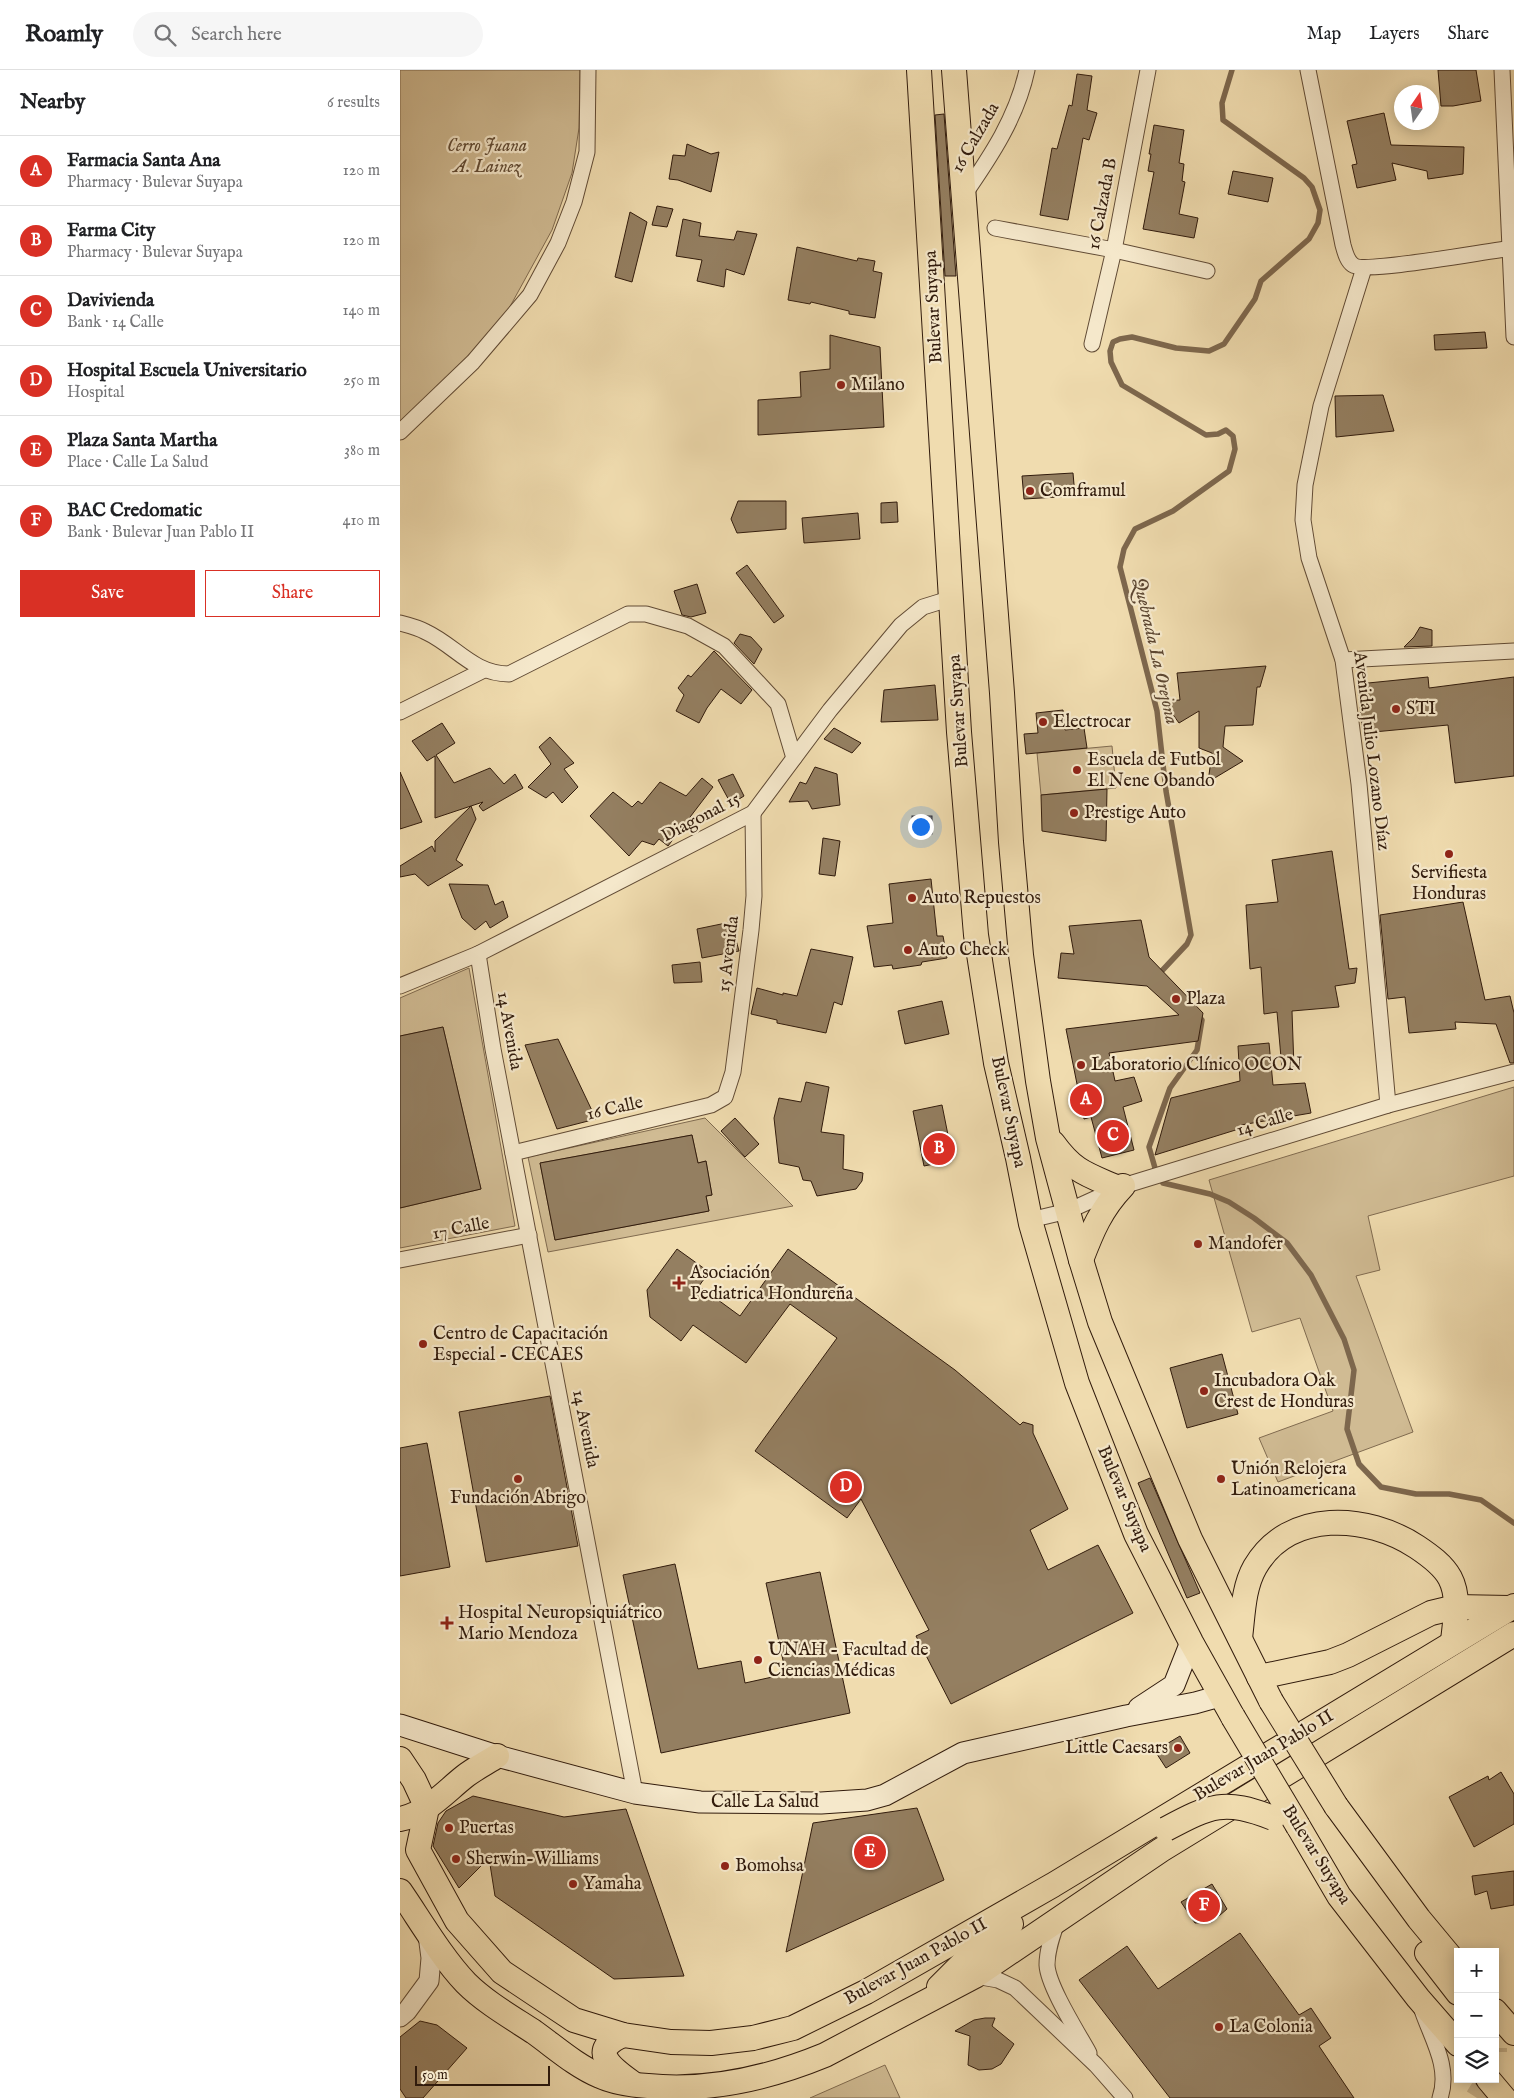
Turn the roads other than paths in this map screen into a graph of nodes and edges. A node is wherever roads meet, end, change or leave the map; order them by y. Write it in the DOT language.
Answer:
graph roads {
  1 [pos="588,70"];
  2 [pos="920,70"];
  3 [pos="954,70"];
  4 [pos="1027,70"];
  5 [pos="1148,70"];
  6 [pos="1308,70"];
  7 [pos="1502,70"];
  8 [pos="964,195"];
  9 [pos="995,228"];
  10 [pos="1512,248"];
  11 [pos="1114,250"];
  12 [pos="1364,268"];
  13 [pos="1207,271"];
  14 [pos="1514,337"];
  15 [pos="1092,344"];
  16 [pos="400,432"];
  17 [pos="952,598"];
  18 [pos="400,623"];
  19 [pos="1514,650"];
  20 [pos="1343,660"];
  21 [pos="484,670"];
  22 [pos="400,712"];
  23 [pos="794,758"];
  24 [pos="753,813"];
  25 [pos="478,954"];
  26 [pos="400,986"];
  27 [pos="1514,1072"];
  28 [pos="725,1097"];
  29 [pos="1388,1105"];
  30 [pos="1048,1138"];
  31 [pos="513,1153"];
  32 [pos="1120,1187"];
  33 [pos="1068,1211"];
  34 [pos="1030,1220"];
  35 [pos="529,1235"];
  36 [pos="400,1260"];
  37 [pos="1081,1260"];
  38 [pos="1456,1607"];
  39 [pos="1512,1607"];
  40 [pos="1514,1634"];
  41 [pos="1240,1638"];
  42 [pos="1453,1641"];
  43 [pos="1191,1642"];
  44 [pos="1259,1677"];
  45 [pos="1220,1696"];
  46 [pos="1126,1716"];
  47 [pos="400,1725"];
  48 [pos="497,1756"];
  49 [pos="400,1759"];
  50 [pos="635,1793"];
  51 [pos="427,1808"];
  52 [pos="400,1819"];
  53 [pos="1359,1837"];
  54 [pos="409,1846"];
  55 [pos="1317,1858"];
  56 [pos="400,1891"];
  57 [pos="1058,1919"];
  58 [pos="427,1931"];
  59 [pos="1454,1961"];
  60 [pos="975,1976"];
  61 [pos="1454,1988"];
  62 [pos="1418,1998"];
  63 [pos="922,2004"];
  64 [pos="1499,2016"];
  65 [pos="400,2017"];
  66 [pos="1514,2033"];
  67 [pos="623,2035"];
  68 [pos="1454,2039"];
  69 [pos="1096,2065"];
  70 [pos="1491,2083"];
  71 [pos="635,2085"];
  72 [pos="702,2087"];
  73 [pos="673,2098"];
  74 [pos="1125,2098"];
  75 [pos="1440,2098"];
  76 [pos="1504,2098"];
  1 -- 16 [label="street"];
  2 -- 17 [label="main road, Bulevar Suyapa"];
  3 -- 8 [label="main road, Bulevar Suyapa"];
  4 -- 8 [label="street, 16 Calzada"];
  5 -- 11 [label="street, 16 Calzada B"];
  6 -- 12 [label="street"];
  7 -- 10 [label="street"];
  8 -- 30 [label="main road, Bulevar Suyapa"];
  9 -- 11 [label="street"];
  10 -- 12 [label="street"];
  10 -- 14 [label="street"];
  11 -- 13 [label="street"];
  11 -- 15 [label="street, 16 Calzada B"];
  12 -- 20 [label="street, Avenida Julio Lozano Díaz"];
  17 -- 23 [label="street, Diagonal 15"];
  17 -- 34 [label="main road, Bulevar Suyapa"];
  18 -- 21 [label="street"];
  19 -- 20 [label="street"];
  20 -- 29 [label="street, Avenida Julio Lozano Díaz"];
  21 -- 22 [label="street"];
  21 -- 23 [label="street"];
  23 -- 24 [label="street, Diagonal 15"];
  24 -- 25 [label="street, Diagonal 15"];
  24 -- 28 [label="street, 15 Avenida"];
  25 -- 26 [label="street, Diagonal 15"];
  25 -- 31 [label="street, 14 Avenida"];
  27 -- 29 [label="street, 14 Calle"];
  28 -- 31 [label="street, 16 Calle"];
  29 -- 32 [label="street, 14 Calle"];
  30 -- 32 [label="main road"];
  30 -- 33 [label="main road, Bulevar Suyapa"];
  31 -- 35 [label="street, 14 Avenida"];
  32 -- 33 [label="street, 14 Calle"];
  32 -- 37 [label="main road"];
  33 -- 34 [label="street, 14 Calle"];
  33 -- 37 [label="main road, Bulevar Suyapa"];
  34 -- 43 [label="main road, Bulevar Suyapa"];
  35 -- 36 [label="street, 17 Calle"];
  35 -- 50 [label="street, 14 Avenida"];
  37 -- 41 [label="main road, Bulevar Suyapa"];
  38 -- 39 [label="main road"];
  38 -- 41 [label="main road"];
  38 -- 42 [label="main road"];
  38 -- 44 [label="main road"];
  39 -- 42 [label="main road, Bulevar Juan Pablo II"];
  40 -- 57 [label="main road, Bulevar Juan Pablo II"];
  41 -- 44 [label="main road, Bulevar Suyapa"];
  42 -- 67 [label="main road, Bulevar Juan Pablo II"];
  43 -- 45 [label="main road, Bulevar Suyapa"];
  43 -- 46 [label="main road, Calle La Salud"];
  44 -- 53 [label="main road, Bulevar Suyapa, bridge"];
  45 -- 46 [label="main road, Calle La Salud"];
  45 -- 55 [label="main road, Bulevar Suyapa, bridge"];
  46 -- 50 [label="main road, Calle La Salud"];
  47 -- 48 [label="main road, Calle La Salud"];
  48 -- 50 [label="main road, Calle La Salud"];
  48 -- 51 [label="main road"];
  49 -- 51 [label="main road"];
  51 -- 52 [label="main road"];
  51 -- 54 [label="main road, Bulevar Juan Pablo II"];
  53 -- 59 [label="main road, Bulevar Suyapa"];
  53 -- 61 [label="main road"];
  54 -- 67 [label="main road, Bulevar Juan Pablo II"];
  55 -- 62 [label="main road, Bulevar Suyapa"];
  55 -- 63 [label="main road, bridge"];
  56 -- 58 [label="main road, Bulevar Juan Pablo II"];
  57 -- 60 [label="main road, Bulevar Juan Pablo II"];
  57 -- 69 [label="street"];
  58 -- 65 [label="street"];
  58 -- 71 [label="main road, Bulevar Juan Pablo II"];
  60 -- 63 [label="main road, Bulevar Juan Pablo II"];
  60 -- 69 [label="street"];
  62 -- 68 [label="main road, Bulevar Suyapa"];
  62 -- 75 [label="street"];
  63 -- 72 [label="main road, Bulevar Juan Pablo II"];
  64 -- 66 [label="main road"];
  67 -- 71 [label="main road"];
  69 -- 74 [label="street"];
  70 -- 76 [label="main road"];
  71 -- 72 [label="main road, Bulevar Juan Pablo II"];
  72 -- 73 [label="street"];
}
